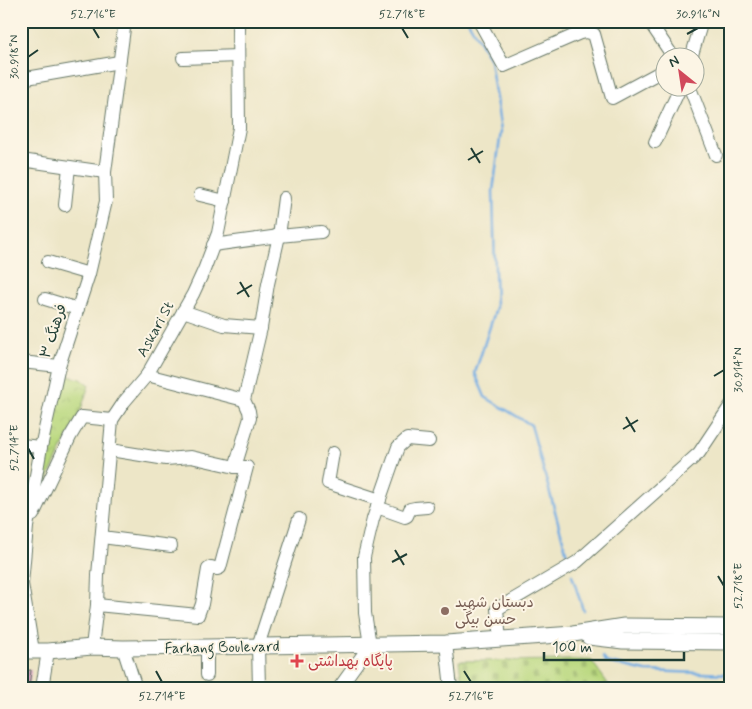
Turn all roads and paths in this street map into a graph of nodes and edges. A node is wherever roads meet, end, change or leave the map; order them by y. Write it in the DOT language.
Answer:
graph roads {
  1 [pos="125,21"];
  2 [pos="238,21"];
  3 [pos="479,21"];
  4 [pos="649,21"];
  5 [pos="702,21"];
  6 [pos="667,48"];
  7 [pos="694,48"];
  8 [pos="238,56"];
  9 [pos="183,58"];
  10 [pos="119,62"];
  11 [pos="654,75"];
  12 [pos="21,79"];
  13 [pos="675,98"];
  14 [pos="694,98"];
  15 [pos="655,142"];
  16 [pos="716,155"];
  17 [pos="23,160"];
  18 [pos="69,167"];
  19 [pos="105,172"];
  20 [pos="21,187"];
  21 [pos="200,195"];
  22 [pos="284,198"];
  23 [pos="225,201"];
  24 [pos="64,205"];
  25 [pos="320,232"];
  26 [pos="279,236"];
  27 [pos="213,245"];
  28 [pos="48,262"];
  29 [pos="88,274"];
  30 [pos="45,299"];
  31 [pos="78,309"];
  32 [pos="183,311"];
  33 [pos="261,328"];
  34 [pos="21,362"];
  35 [pos="59,366"];
  36 [pos="147,375"];
  37 [pos="244,400"];
  38 [pos="731,406"];
  39 [pos="112,420"];
  40 [pos="429,441"];
  41 [pos="21,445"];
  42 [pos="41,446"];
  43 [pos="110,450"];
  44 [pos="333,453"];
  45 [pos="235,466"];
  46 [pos="379,503"];
  47 [pos="427,507"];
  48 [pos="299,519"];
  49 [pos="24,527"];
  50 [pos="102,537"];
  51 [pos="172,546"];
  52 [pos="97,605"];
  53 [pos="731,627"];
  54 [pos="573,634"];
  55 [pos="500,640"];
  56 [pos="731,642"];
  57 [pos="446,643"];
  58 [pos="370,645"];
  59 [pos="258,646"];
  60 [pos="92,647"];
  61 [pos="207,647"];
  62 [pos="123,648"];
  63 [pos="34,651"];
  64 [pos="207,675"];
  65 [pos="42,688"];
  66 [pos="136,688"];
  67 [pos="259,688"];
  68 [pos="339,688"];
  69 [pos="451,688"];
  1 -- 10 [label="street, فرهنگ ۳"];
  2 -- 8 [label="street, Askari St"];
  3 -- 11 [label="street"];
  4 -- 6 [label="street"];
  5 -- 7 [label="street"];
  8 -- 9 [label="street"];
  8 -- 23 [label="street, Askari St"];
  10 -- 12 [label="street"];
  10 -- 19 [label="street, فرهنگ ۳"];
  13 -- 15 [label="street"];
  14 -- 16 [label="street"];
  17 -- 18 [label="street"];
  17 -- 20 [label="street"];
  18 -- 19 [label="street"];
  18 -- 24 [label="street"];
  19 -- 29 [label="street, فرهنگ ۳"];
  21 -- 23 [label="street"];
  22 -- 26 [label="street"];
  23 -- 27 [label="street, Askari St"];
  25 -- 26 [label="street"];
  26 -- 27 [label="street"];
  26 -- 33 [label="street"];
  27 -- 32 [label="street, Askari St"];
  28 -- 29 [label="street"];
  29 -- 31 [label="street, فرهنگ ۳"];
  30 -- 31 [label="street"];
  31 -- 35 [label="street, فرهنگ ۳"];
  32 -- 33 [label="street"];
  32 -- 36 [label="street, Askari St"];
  33 -- 37 [label="street"];
  34 -- 35 [label="street"];
  35 -- 42 [label="street, فرهنگ ۳"];
  36 -- 37 [label="street"];
  36 -- 39 [label="street, Askari St"];
  37 -- 45 [label="street"];
  38 -- 55 [label="street"];
  39 -- 43 [label="street"];
  39 -- 49 [label="street"];
  40 -- 46 [label="street"];
  41 -- 42 [label="street"];
  42 -- 49 [label="street, فرهنگ ۳"];
  43 -- 45 [label="street"];
  43 -- 50 [label="street"];
  44 -- 46 [label="street"];
  45 -- 52 [label="street"];
  46 -- 47 [label="street"];
  46 -- 58 [label="street"];
  48 -- 59 [label="street"];
  49 -- 63 [label="street, فرهنگ ۳"];
  50 -- 51 [label="street"];
  50 -- 52 [label="street"];
  52 -- 60 [label="street"];
  53 -- 54 [label="main road, Farhang Boulevard"];
  54 -- 55 [label="main road, Farhang Boulevard"];
  54 -- 56 [label="main road, Farhang Boulevard"];
  55 -- 57 [label="main road, Farhang Boulevard"];
  57 -- 58 [label="main road, Farhang Boulevard"];
  57 -- 69 [label="street"];
  58 -- 59 [label="main road, Farhang Boulevard"];
  58 -- 68 [label="street"];
  59 -- 61 [label="main road, Farhang Boulevard"];
  59 -- 67 [label="street"];
  60 -- 62 [label="main road, Farhang Boulevard"];
  60 -- 63 [label="main road, Farhang Boulevard"];
  61 -- 62 [label="main road, Farhang Boulevard"];
  61 -- 64 [label="street"];
  62 -- 66 [label="street"];
  63 -- 65 [label="street, فرهنگ ۳"];
}
